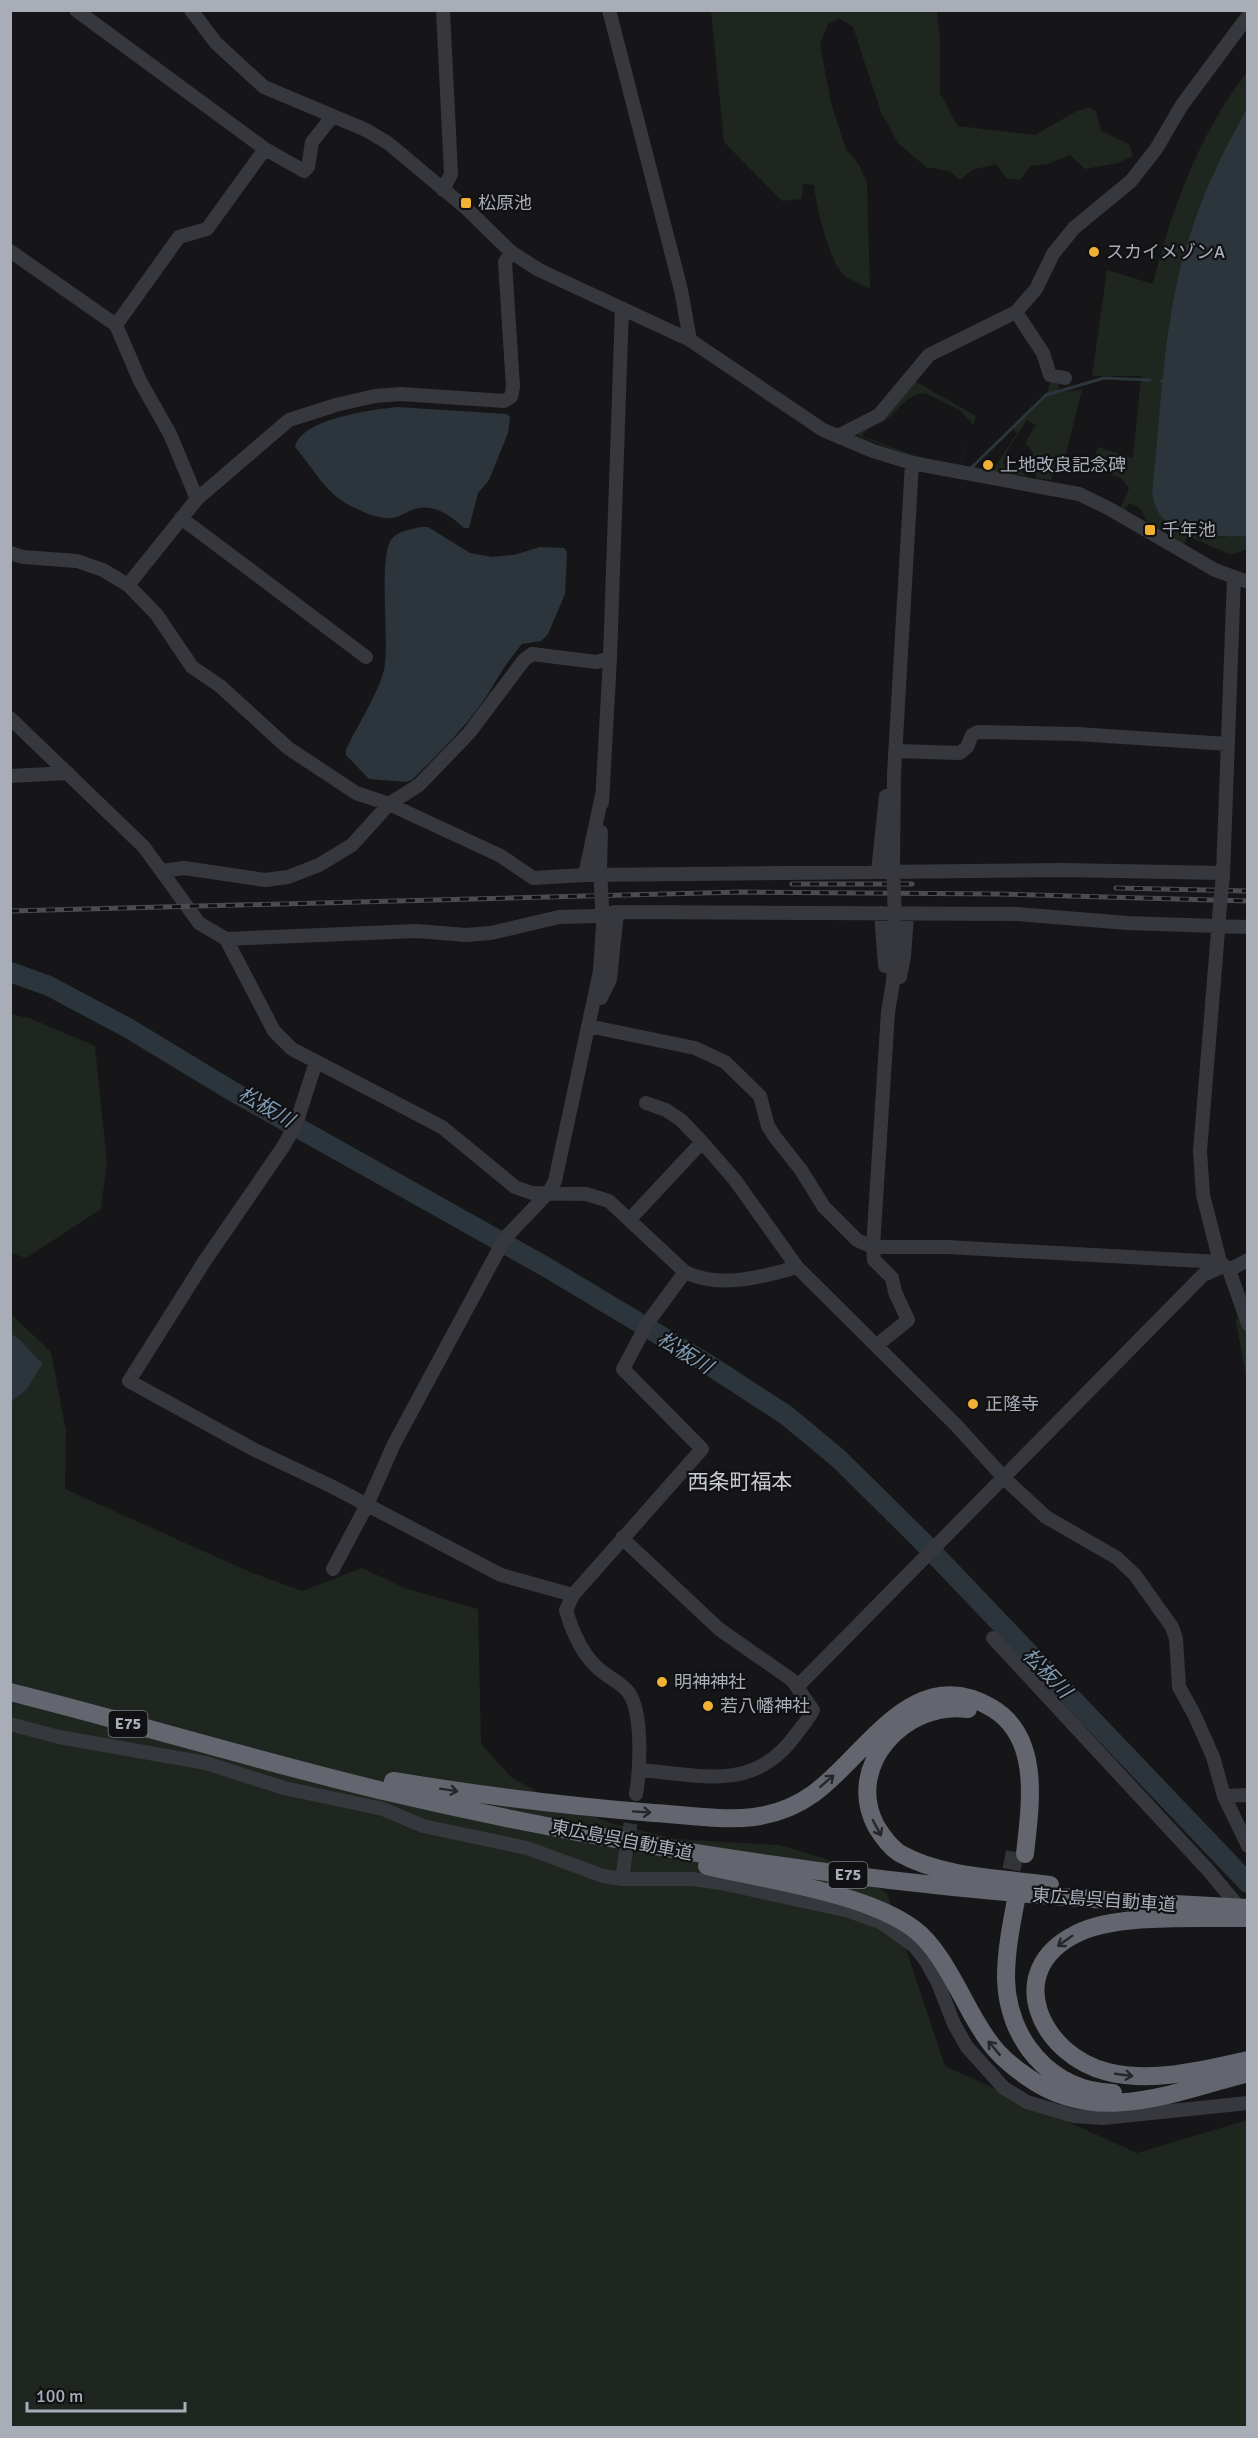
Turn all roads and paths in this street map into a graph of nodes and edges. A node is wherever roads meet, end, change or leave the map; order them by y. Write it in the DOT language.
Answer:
graph roads {
  1 [pos="76,10"];
  2 [pos="191,10"];
  3 [pos="443,10"];
  4 [pos="609,10"];
  5 [pos="1248,16"];
  6 [pos="332,117"];
  7 [pos="265,148"];
  8 [pos="443,190"];
  9 [pos="511,252"];
  10 [pos="13,257"];
  11 [pos="622,308"];
  12 [pos="1016,312"];
  13 [pos="116,325"];
  14 [pos="690,340"];
  15 [pos="1065,378"];
  16 [pos="838,436"];
  17 [pos="912,463"];
  18 [pos="196,499"];
  19 [pos="181,518"];
  20 [pos="10,553"];
  21 [pos="1234,577"];
  22 [pos="1248,582"];
  23 [pos="128,585"];
  24 [pos="366,657"];
  25 [pos="610,658"];
  26 [pos="10,718"];
  27 [pos="1228,744"];
  28 [pos="896,751"];
  29 [pos="68,773"];
  30 [pos="894,774"];
  31 [pos="10,776"];
  32 [pos="602,795"];
  33 [pos="389,804"];
  34 [pos="162,871"];
  35 [pos="878,872"];
  36 [pos="1223,874"];
  37 [pos="585,875"];
  38 [pos="617,912"];
  39 [pos="881,914"];
  40 [pos="901,917"];
  41 [pos="1219,921"];
  42 [pos="1248,927"];
  43 [pos="225,939"];
  44 [pos="594,999"];
  45 [pos="888,1012"];
  46 [pos="588,1026"];
  47 [pos="316,1062"];
  48 [pos="646,1103"];
  49 [pos="702,1142"];
  50 [pos="549,1192"];
  51 [pos="533,1199"];
  52 [pos="630,1219"];
  53 [pos="873,1246"];
  54 [pos="1248,1260"];
  55 [pos="1224,1266"];
  56 [pos="797,1267"];
  57 [pos="685,1272"];
  58 [pos="1248,1324"];
  59 [pos="877,1345"];
  60 [pos="1005,1479"];
  61 [pos="367,1505"];
  62 [pos="622,1538"];
  63 [pos="333,1569"];
  64 [pos="573,1595"];
  65 [pos="993,1638"];
  66 [pos="798,1686"];
  67 [pos="10,1692"];
  68 [pos="10,1725"];
  69 [pos="246,1756"];
  70 [pos="640,1770"];
  71 [pos="636,1794"];
  72 [pos="1248,1795"];
  73 [pos="1224,1796"];
  74 [pos="578,1832"];
  75 [pos="1248,1846"];
  76 [pos="625,1858"];
  77 [pos="622,1879"];
  78 [pos="1120,1898"];
  79 [pos="1248,1908"];
  80 [pos="1248,1917"];
  81 [pos="1248,2060"];
  82 [pos="1215,2067"];
  83 [pos="1248,2073"];
  84 [pos="1078,2101"];
  85 [pos="1248,2103"];
  1 -- 7 [label="street"];
  2 -- 6 [label="street"];
  3 -- 8 [label="street"];
  4 -- 14 [label="street"];
  5 -- 12 [label="street"];
  6 -- 7 [label="street"];
  6 -- 8 [label="street"];
  7 -- 13 [label="street"];
  8 -- 9 [label="street"];
  9 -- 11 [label="street"];
  9 -- 18 [label="street"];
  10 -- 13 [label="street"];
  11 -- 14 [label="street"];
  11 -- 25 [label="street"];
  12 -- 15 [label="street"];
  12 -- 16 [label="street"];
  13 -- 18 [label="street"];
  14 -- 16 [label="street"];
  16 -- 17 [label="street"];
  17 -- 21 [label="street"];
  17 -- 28 [label="street"];
  18 -- 19 [label="street"];
  19 -- 23 [label="street"];
  19 -- 24 [label="street"];
  20 -- 23 [label="street"];
  21 -- 22 [label="street"];
  21 -- 27 [label="street"];
  23 -- 33 [label="street"];
  25 -- 32 [label="street"];
  25 -- 33 [label="street"];
  26 -- 29 [label="street"];
  27 -- 28 [label="street"];
  27 -- 36 [label="street"];
  28 -- 30 [label="street"];
  29 -- 31 [label="street"];
  29 -- 34 [label="street"];
  30 -- 35 [label="street"];
  30 -- 40 [label="street, bridge"];
  32 -- 37 [label="street"];
  32 -- 44 [label="street, bridge"];
  33 -- 34 [label="street"];
  33 -- 37 [label="street"];
  34 -- 43 [label="street"];
  35 -- 36 [label="street"];
  35 -- 37 [label="street"];
  36 -- 41 [label="street, bridge"];
  38 -- 39 [label="street"];
  38 -- 43 [label="street"];
  38 -- 44 [label="street"];
  39 -- 40 [label="street"];
  39 -- 45 [label="street"];
  40 -- 41 [label="street"];
  40 -- 45 [label="street"];
  41 -- 42 [label="street"];
  41 -- 55 [label="street"];
  43 -- 47 [label="street"];
  44 -- 46 [label="street"];
  45 -- 53 [label="street"];
  46 -- 50 [label="street"];
  46 -- 53 [label="street"];
  47 -- 51 [label="street"];
  47 -- 61 [label="street"];
  48 -- 49 [label="street"];
  49 -- 52 [label="street"];
  49 -- 56 [label="street"];
  50 -- 51 [label="street"];
  50 -- 52 [label="street"];
  51 -- 61 [label="street"];
  52 -- 57 [label="street"];
  53 -- 55 [label="street"];
  53 -- 59 [label="street"];
  54 -- 55 [label="street"];
  55 -- 58 [label="street"];
  55 -- 60 [label="street"];
  56 -- 57 [label="street"];
  56 -- 59 [label="street"];
  57 -- 62 [label="street"];
  59 -- 60 [label="street"];
  60 -- 66 [label="street"];
  60 -- 73 [label="street"];
  61 -- 63 [label="street"];
  61 -- 64 [label="street"];
  62 -- 64 [label="street"];
  62 -- 66 [label="street"];
  64 -- 70 [label="street"];
  65 -- 80 [label="street"];
  66 -- 70 [label="street"];
  67 -- 69 [label="highway, 東広島呉自動車道 / E75"];
  68 -- 77 [label="street"];
  69 -- 74 [label="highway, 東広島呉自動車道 / E75"];
  69 -- 78 [label="highway, one-way"];
  70 -- 71 [label="street"];
  72 -- 73 [label="street"];
  73 -- 75 [label="street"];
  74 -- 78 [label="highway, 東広島呉自動車道 / E75"];
  84 -- 74 [label="highway, one-way"];
  76 -- 77 [label="street"];
  77 -- 85 [label="street"];
  78 -- 79 [label="highway, 東広島呉自動車道 / E75, bridge"];
  80 -- 82 [label="highway, one-way"];
  81 -- 82 [label="highway"];
  82 -- 84 [label="highway"];
  83 -- 84 [label="highway"];
}
